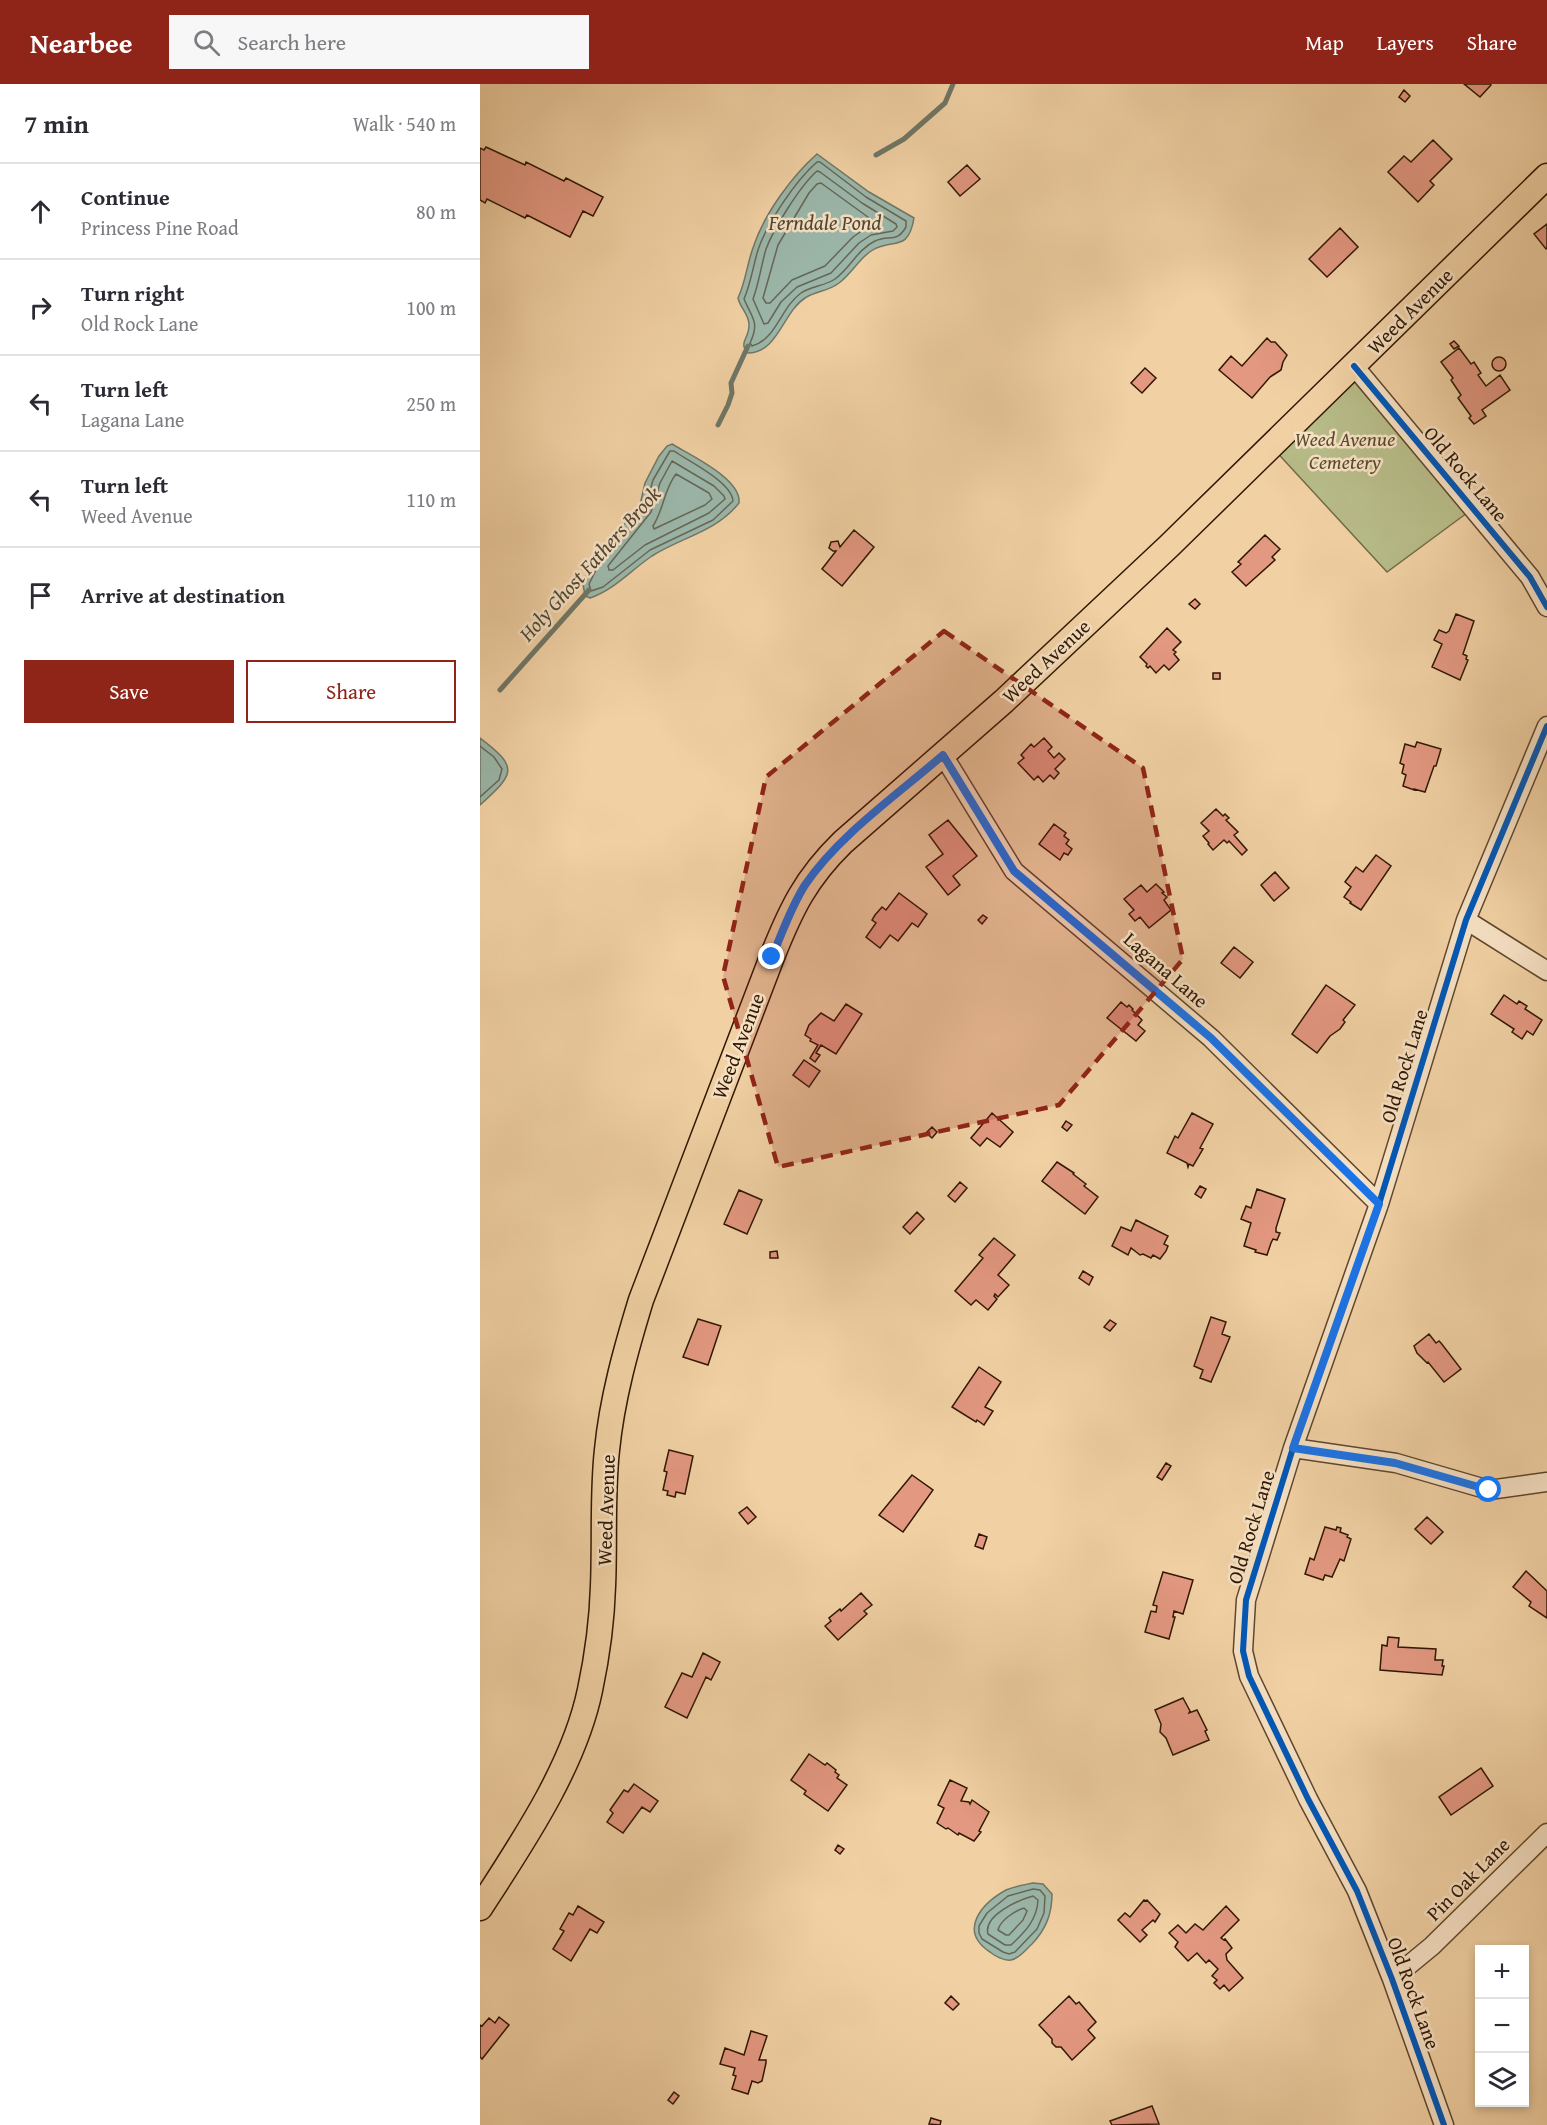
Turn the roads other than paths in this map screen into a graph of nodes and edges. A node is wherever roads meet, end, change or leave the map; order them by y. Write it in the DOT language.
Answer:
graph roads {
  1 [pos="1547,176"];
  2 [pos="1354,366"];
  3 [pos="1547,607"];
  4 [pos="1547,726"];
  5 [pos="943,755"];
  6 [pos="1466,920"];
  7 [pos="1547,971"];
  8 [pos="1379,1204"];
  9 [pos="1293,1448"];
  10 [pos="1547,1482"];
  11 [pos="1547,1833"];
  12 [pos="480,1908"];
  13 [pos="1392,1978"];
  14 [pos="1439,2123"];
  1 -- 2 [label="main road, Weed Avenue"];
  2 -- 3 [label="street, Old Rock Lane"];
  2 -- 5 [label="main road, Weed Avenue"];
  4 -- 6 [label="street, Old Rock Lane"];
  5 -- 8 [label="street, Lagana Lane"];
  5 -- 12 [label="main road, Weed Avenue"];
  6 -- 7 [label="street"];
  6 -- 8 [label="street, Old Rock Lane"];
  8 -- 9 [label="street, Old Rock Lane"];
  9 -- 10 [label="street"];
  9 -- 13 [label="street, Old Rock Lane"];
  11 -- 13 [label="street, Pin Oak Lane"];
  13 -- 14 [label="street, Old Rock Lane"];
}
